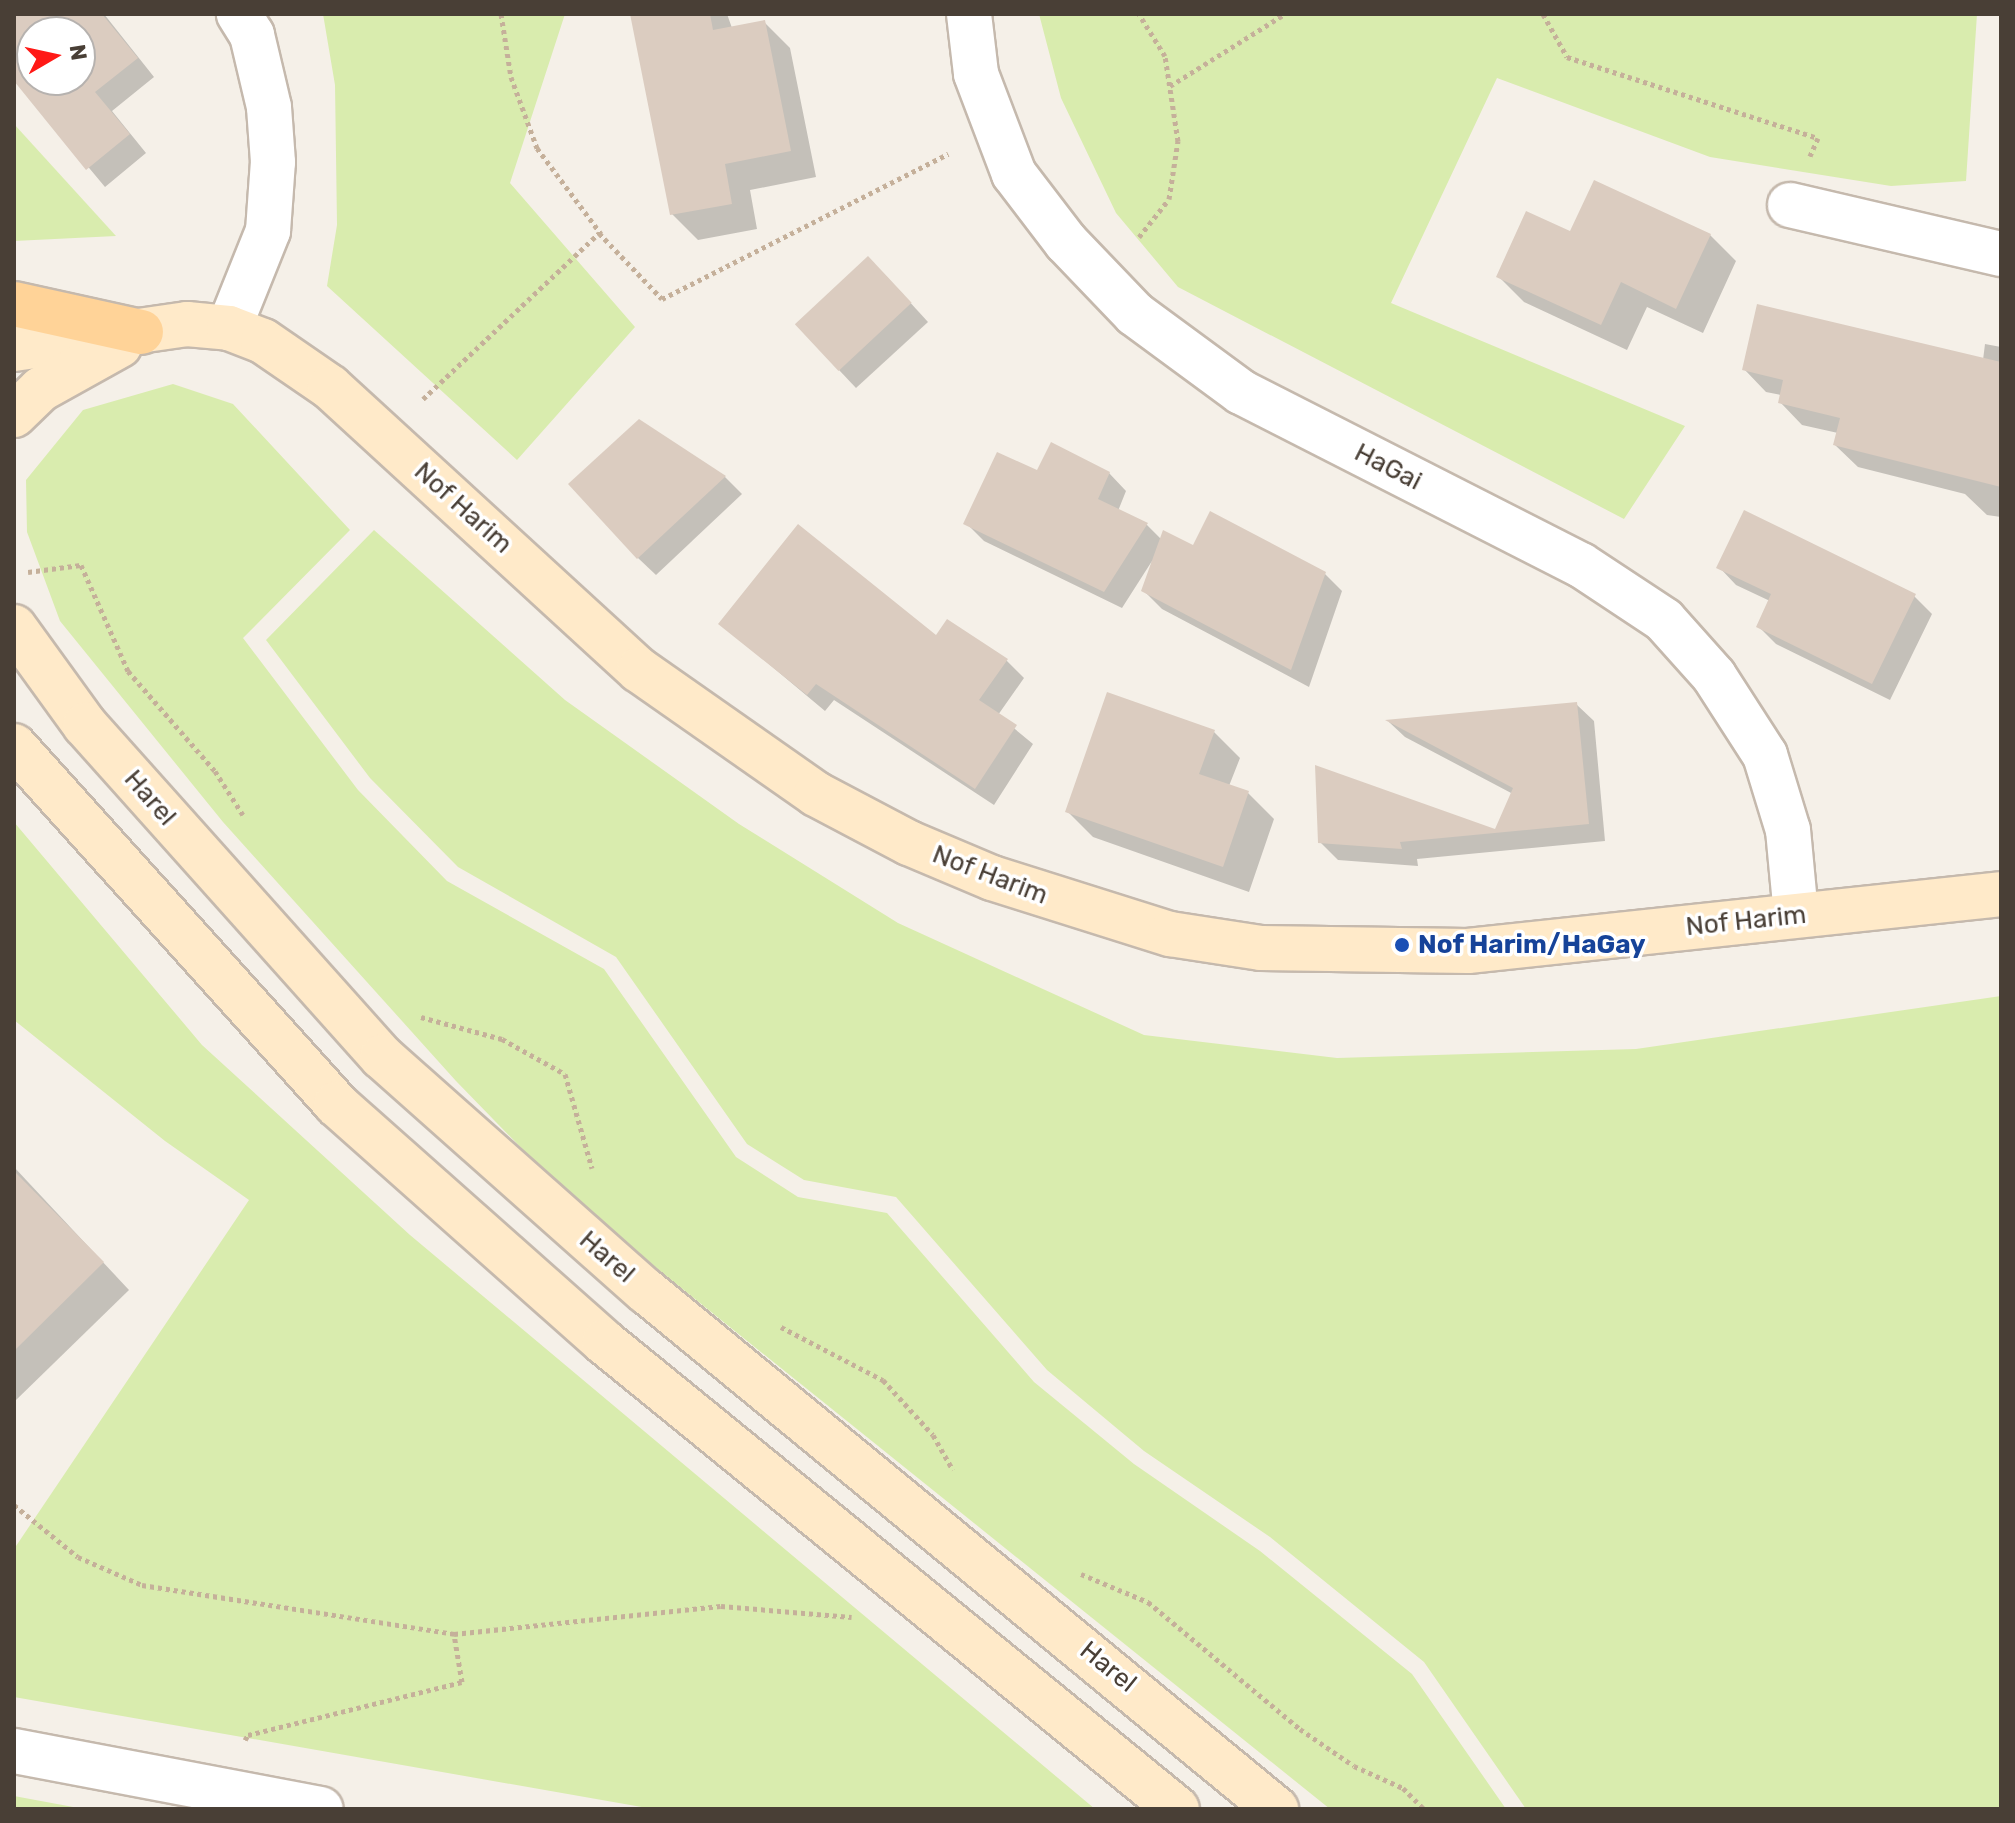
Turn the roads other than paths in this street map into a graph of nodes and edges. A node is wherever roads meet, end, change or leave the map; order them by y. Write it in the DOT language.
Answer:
graph roads {
  1 [pos="239,14"];
  2 [pos="969,14"];
  3 [pos="1790,205"];
  4 [pos="2001,254"];
  5 [pos="14,304"];
  6 [pos="229,328"];
  7 [pos="146,331"];
  8 [pos="14,349"];
  9 [pos="14,415"];
  10 [pos="14,627"];
  11 [pos="14,746"];
  12 [pos="2001,894"];
  13 [pos="1796,915"];
  14 [pos="14,1751"];
  15 [pos="321,1809"];
  16 [pos="1177,1809"];
  17 [pos="1276,1809"];
  1 -- 6 [label="street"];
  2 -- 13 [label="street, HaGai"];
  3 -- 4 [label="street"];
  5 -- 7 [label="main road"];
  6 -- 7 [label="main road, Nof Harim"];
  6 -- 13 [label="main road, Nof Harim"];
  7 -- 8 [label="main road, Nof Harim"];
  7 -- 9 [label="main road, Nof Harim"];
  10 -- 17 [label="main road, Harel"];
  11 -- 16 [label="main road"];
  12 -- 13 [label="main road, Nof Harim"];
  14 -- 15 [label="street"];
}
